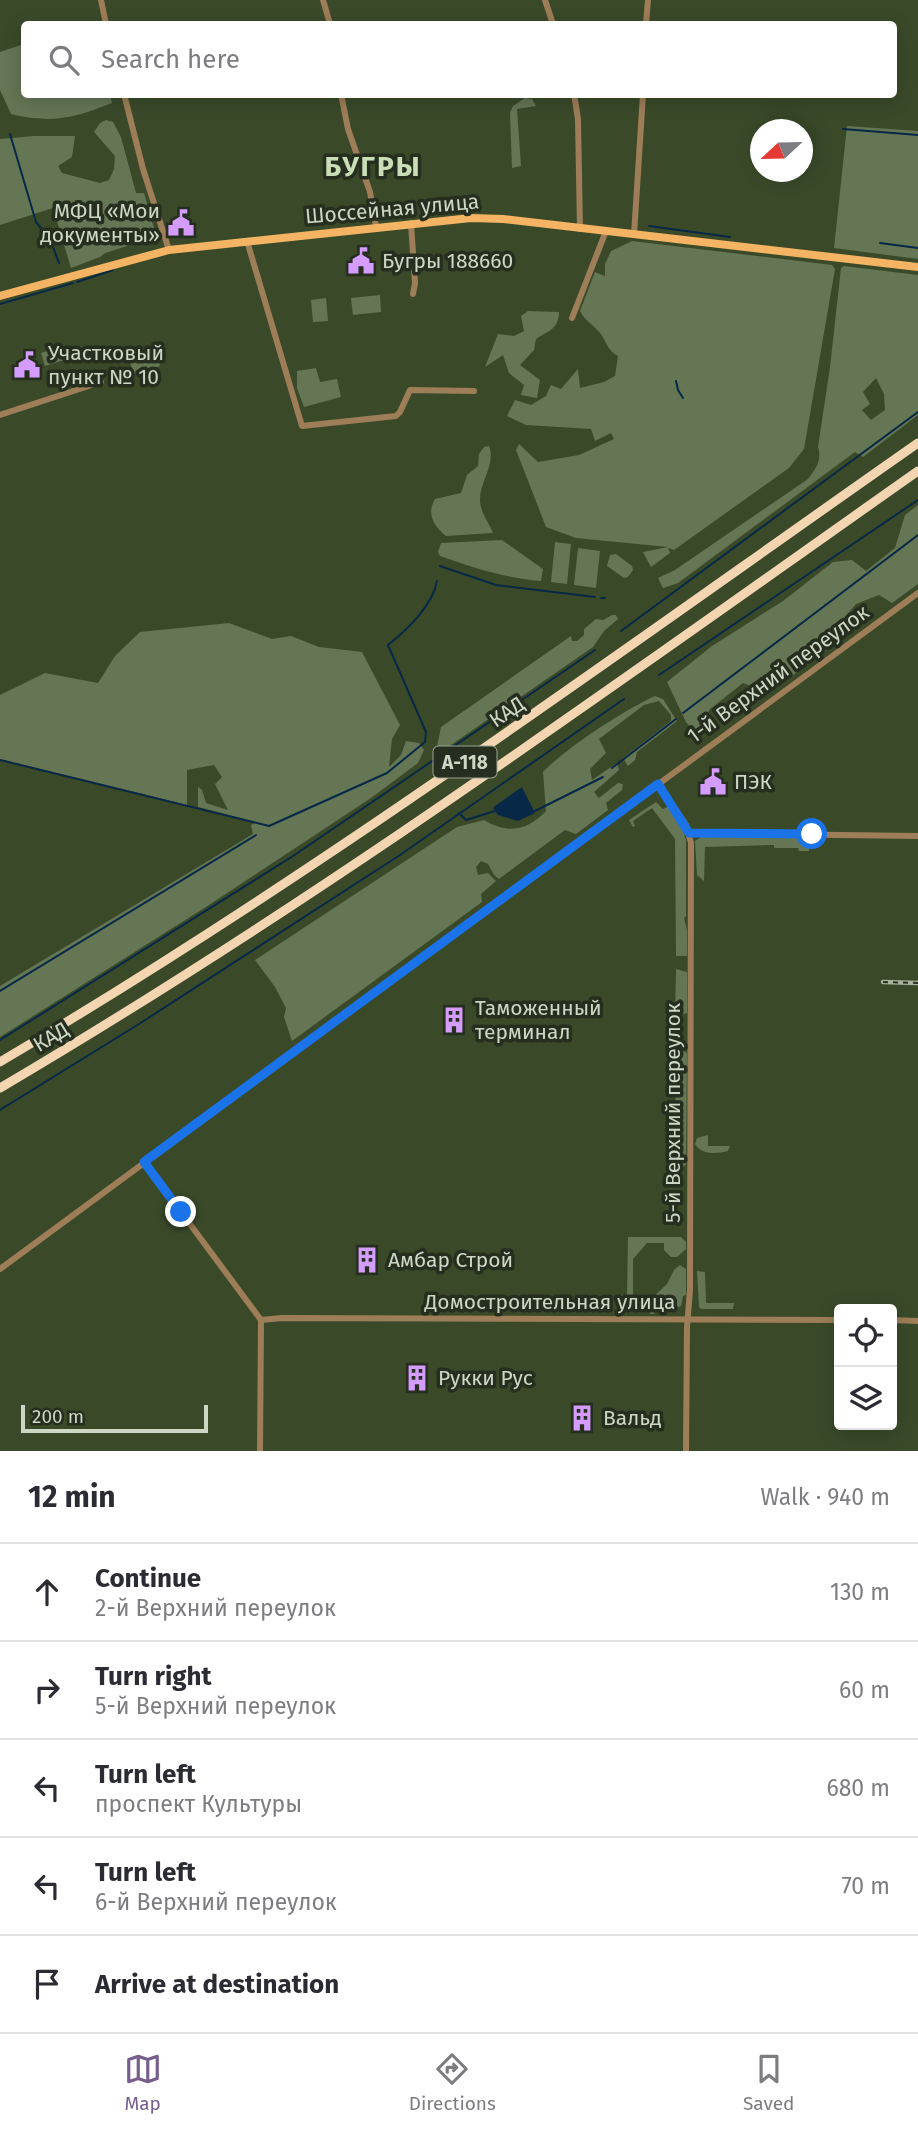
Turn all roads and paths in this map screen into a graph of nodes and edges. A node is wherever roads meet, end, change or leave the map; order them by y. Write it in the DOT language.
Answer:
graph roads {
  1 [pos="101,0"];
  2 [pos="323,0"];
  3 [pos="545,0"];
  4 [pos="648,0"];
  5 [pos="105,21"];
  6 [pos="329,21"];
  7 [pos="552,21"];
  8 [pos="646,21"];
  9 [pos="125,98"];
  10 [pos="342,98"];
  11 [pos="575,98"];
  12 [pos="643,98"];
  13 [pos="411,223"];
  14 [pos="376,227"];
  15 [pos="580,229"];
  16 [pos="606,231"];
  17 [pos="634,235"];
  18 [pos="247,241"];
  19 [pos="169,250"];
  20 [pos="918,267"];
  21 [pos="413,294"];
  22 [pos="0,296"];
  23 [pos="572,318"];
  24 [pos="101,382"];
  25 [pos="474,391"];
  26 [pos="0,415"];
  27 [pos="918,443"];
  28 [pos="918,471"];
  29 [pos="918,593"];
  30 [pos="658,784"];
  31 [pos="689,833"];
  32 [pos="918,836"];
  33 [pos="0,1062"];
  34 [pos="0,1088"];
  35 [pos="144,1162"];
  36 [pos="0,1269"];
  37 [pos="689,1320"];
  38 [pos="834,1320"];
  39 [pos="897,1320"];
  40 [pos="261,1321"];
  41 [pos="918,1321"];
  42 [pos="260,1451"];
  43 [pos="686,1451"];
  1 -- 5 [label="street"];
  2 -- 6 [label="street"];
  3 -- 7 [label="street"];
  4 -- 8 [label="street"];
  9 -- 19 [label="street"];
  10 -- 14 [label="street"];
  11 -- 15 [label="street"];
  12 -- 17 [label="street"];
  13 -- 14 [label="main road, Шоссейная улица"];
  13 -- 15 [label="main road, Шоссейная улица"];
  13 -- 21 [label="street"];
  14 -- 18 [label="main road, Шоссейная улица"];
  15 -- 16 [label="main road, Шоссейная улица"];
  16 -- 17 [label="main road, Шоссейная улица"];
  16 -- 23 [label="street"];
  17 -- 20 [label="main road, Шоссейная улица"];
  18 -- 19 [label="main road, Шоссейная улица"];
  18 -- 25 [label="street"];
  19 -- 22 [label="main road, Шоссейная улица"];
  24 -- 26 [label="street"];
  27 -- 33 [label="highway, КАД / А-118"];
  28 -- 34 [label="highway, КАД / А-118"];
  29 -- 30 [label="street, 1-й Верхний переулок"];
  30 -- 31 [label="street, 5-й Верхний переулок"];
  30 -- 35 [label="street, 1-й Верхний переулок"];
  31 -- 32 [label="street"];
  31 -- 37 [label="street, 5-й Верхний переулок"];
  35 -- 36 [label="street, 1-й Верхний переулок"];
  35 -- 40 [label="street"];
  37 -- 38 [label="street, Домостроительная улица"];
  37 -- 40 [label="street, Домостроительная улица"];
  37 -- 43 [label="street, 5-й Верхний переулок"];
  39 -- 41 [label="street"];
  40 -- 42 [label="street"];
}
